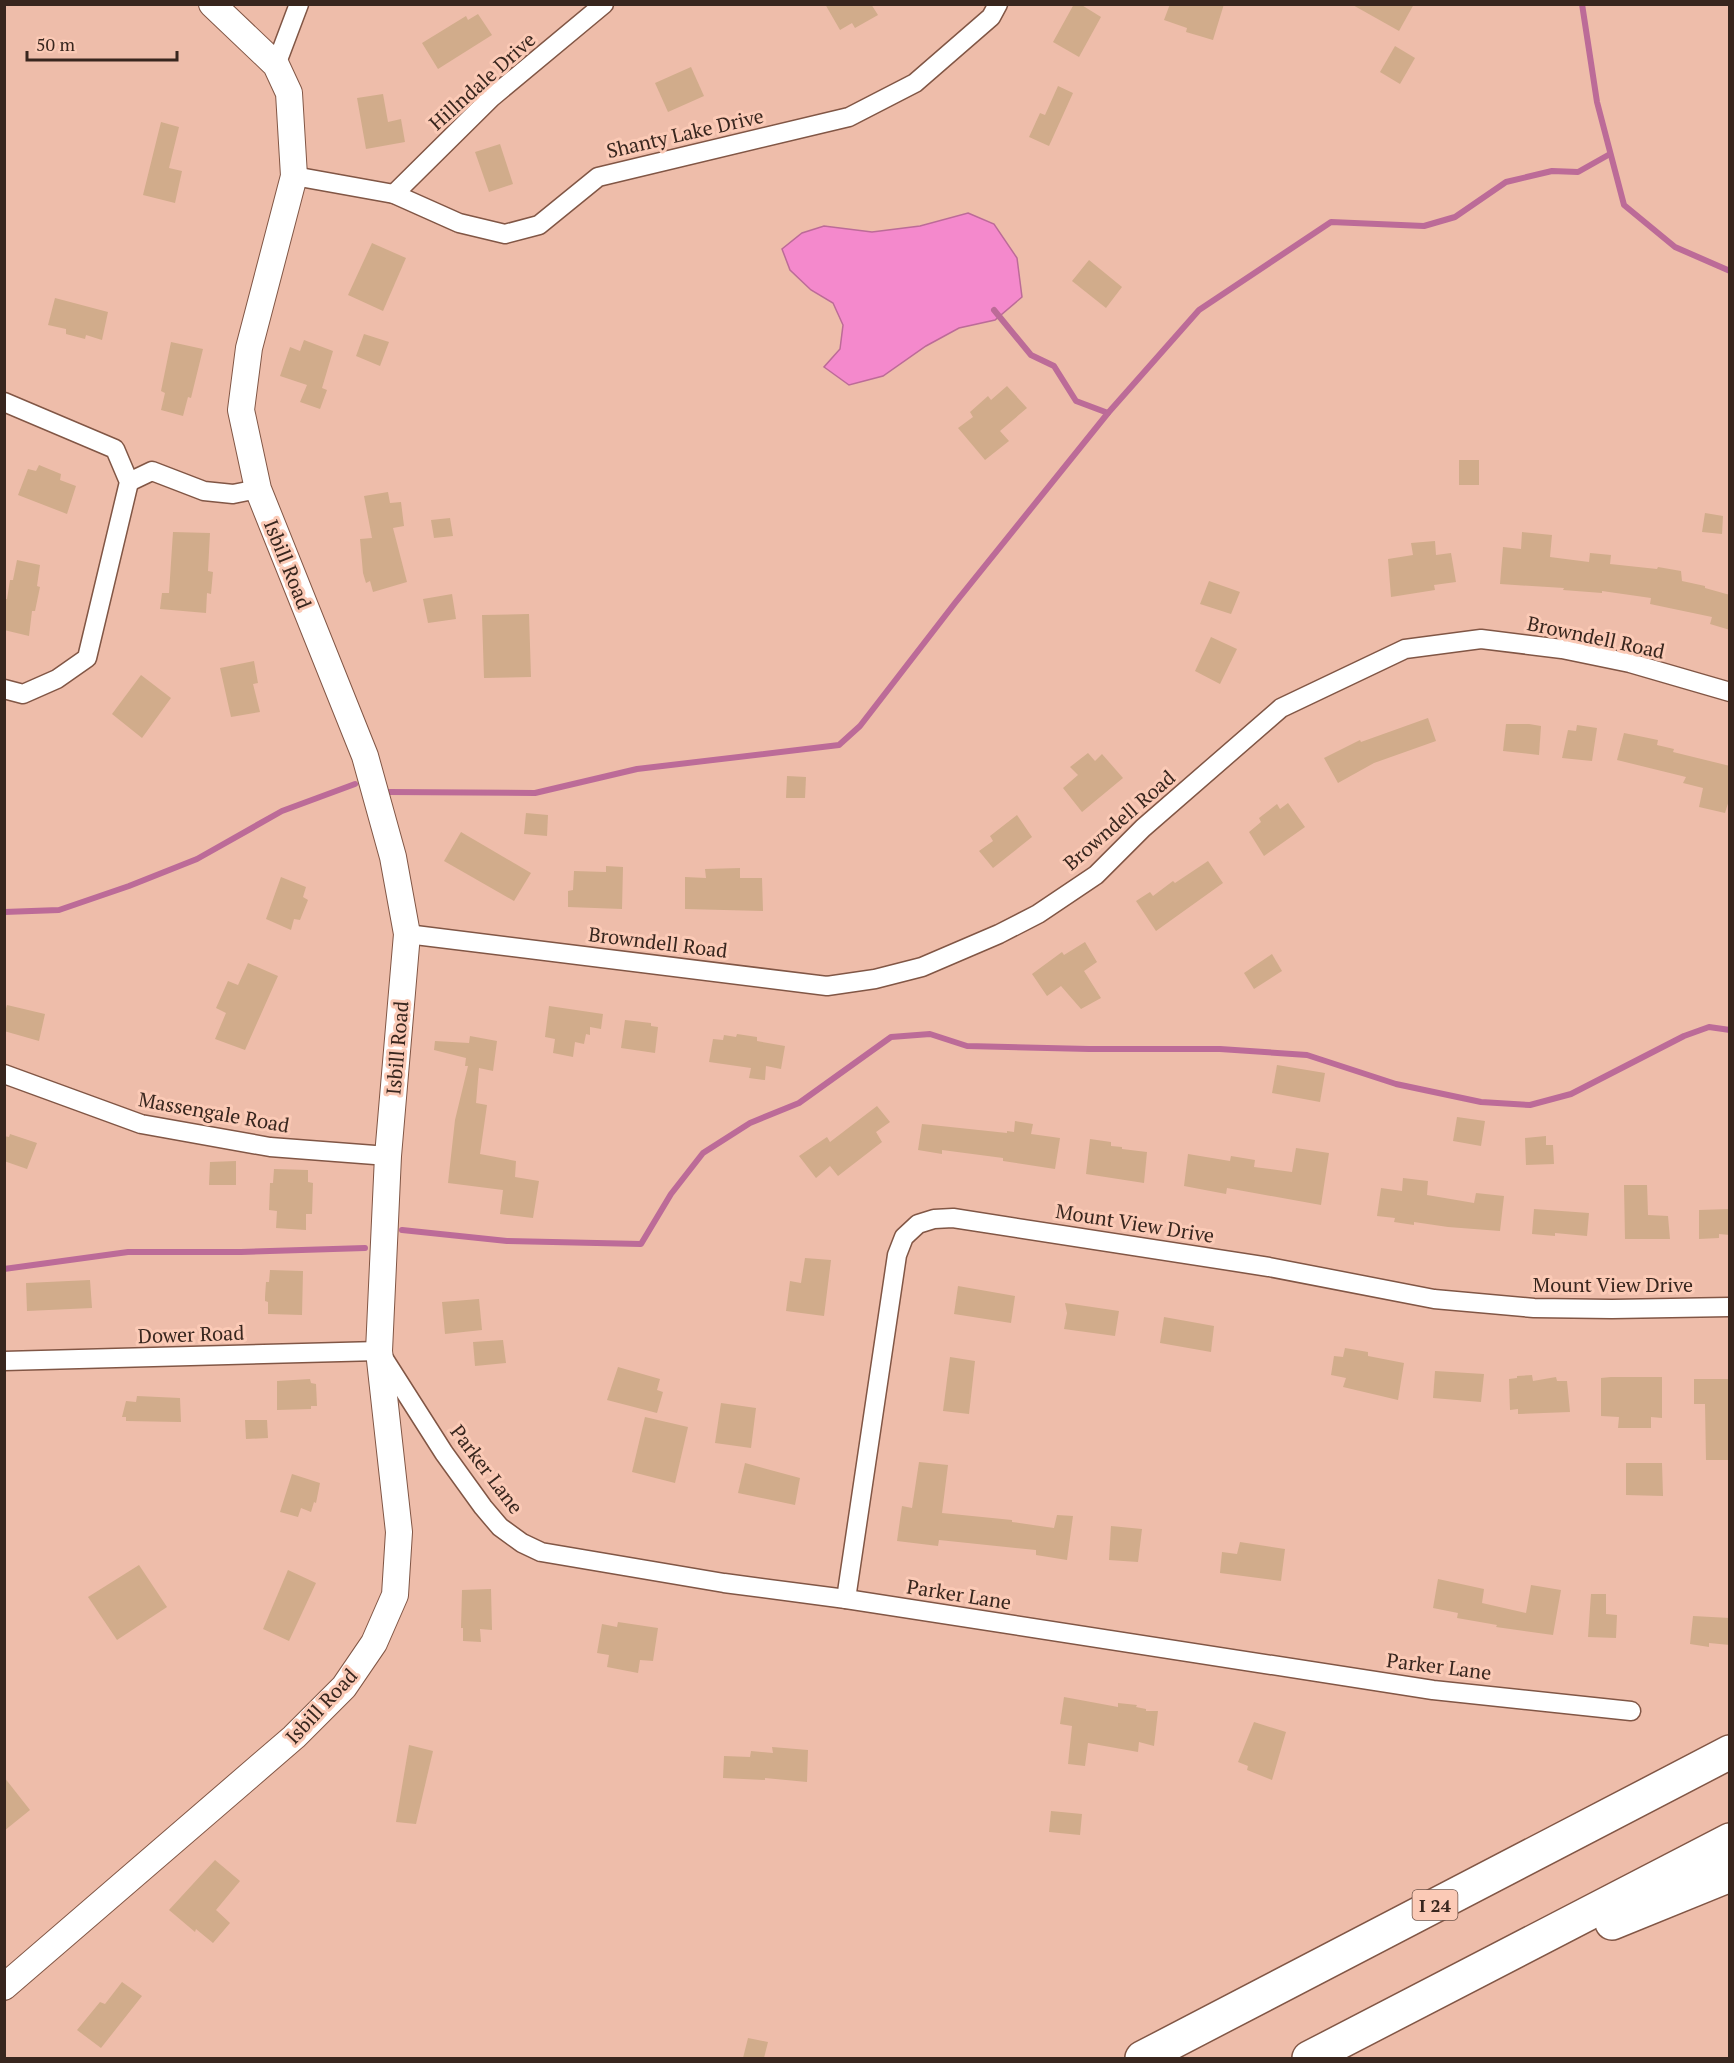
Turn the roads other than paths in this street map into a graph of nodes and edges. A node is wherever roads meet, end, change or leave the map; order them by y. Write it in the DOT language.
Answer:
graph roads {
  1 [pos="212,4"];
  2 [pos="299,4"];
  3 [pos="604,4"];
  4 [pos="998,4"];
  5 [pos="276,65"];
  6 [pos="294,176"];
  7 [pos="394,194"];
  8 [pos="4,402"];
  9 [pos="129,482"];
  10 [pos="258,489"];
  11 [pos="4,689"];
  12 [pos="1730,692"];
  13 [pos="407,934"];
  14 [pos="4,1074"];
  15 [pos="388,1156"];
  16 [pos="1730,1306"];
  17 [pos="379,1351"];
  18 [pos="4,1361"];
  19 [pos="846,1599"];
  20 [pos="1631,1711"];
  21 [pos="1730,1752"];
  22 [pos="1730,1840"];
  23 [pos="1730,1875"];
  24 [pos="4,1987"];
  25 [pos="1413,2004"];
  26 [pos="1142,2058"];
  27 [pos="1309,2058"];
  1 -- 5 [label="street, Isbill Road"];
  2 -- 5 [label="street"];
  3 -- 7 [label="street, Hillndale Drive"];
  4 -- 7 [label="street, Shanty Lake Drive"];
  5 -- 6 [label="street, Isbill Road"];
  6 -- 7 [label="street, Shanty Lake Drive"];
  6 -- 10 [label="street, Isbill Road"];
  8 -- 9 [label="street"];
  9 -- 10 [label="street"];
  9 -- 11 [label="street"];
  10 -- 13 [label="street, Isbill Road"];
  12 -- 13 [label="street, Browndell Road"];
  13 -- 15 [label="street, Isbill Road"];
  14 -- 15 [label="street, Massengale Road"];
  15 -- 17 [label="street, Isbill Road"];
  16 -- 19 [label="street, Mount View Drive"];
  17 -- 18 [label="street, Dower Road"];
  17 -- 19 [label="street, Parker Lane"];
  17 -- 24 [label="street, Isbill Road"];
  19 -- 20 [label="street, Parker Lane"];
  21 -- 26 [label="highway, I 24"];
  22 -- 25 [label="highway"];
  23 -- 25 [label="highway"];
  25 -- 27 [label="highway"];
}
